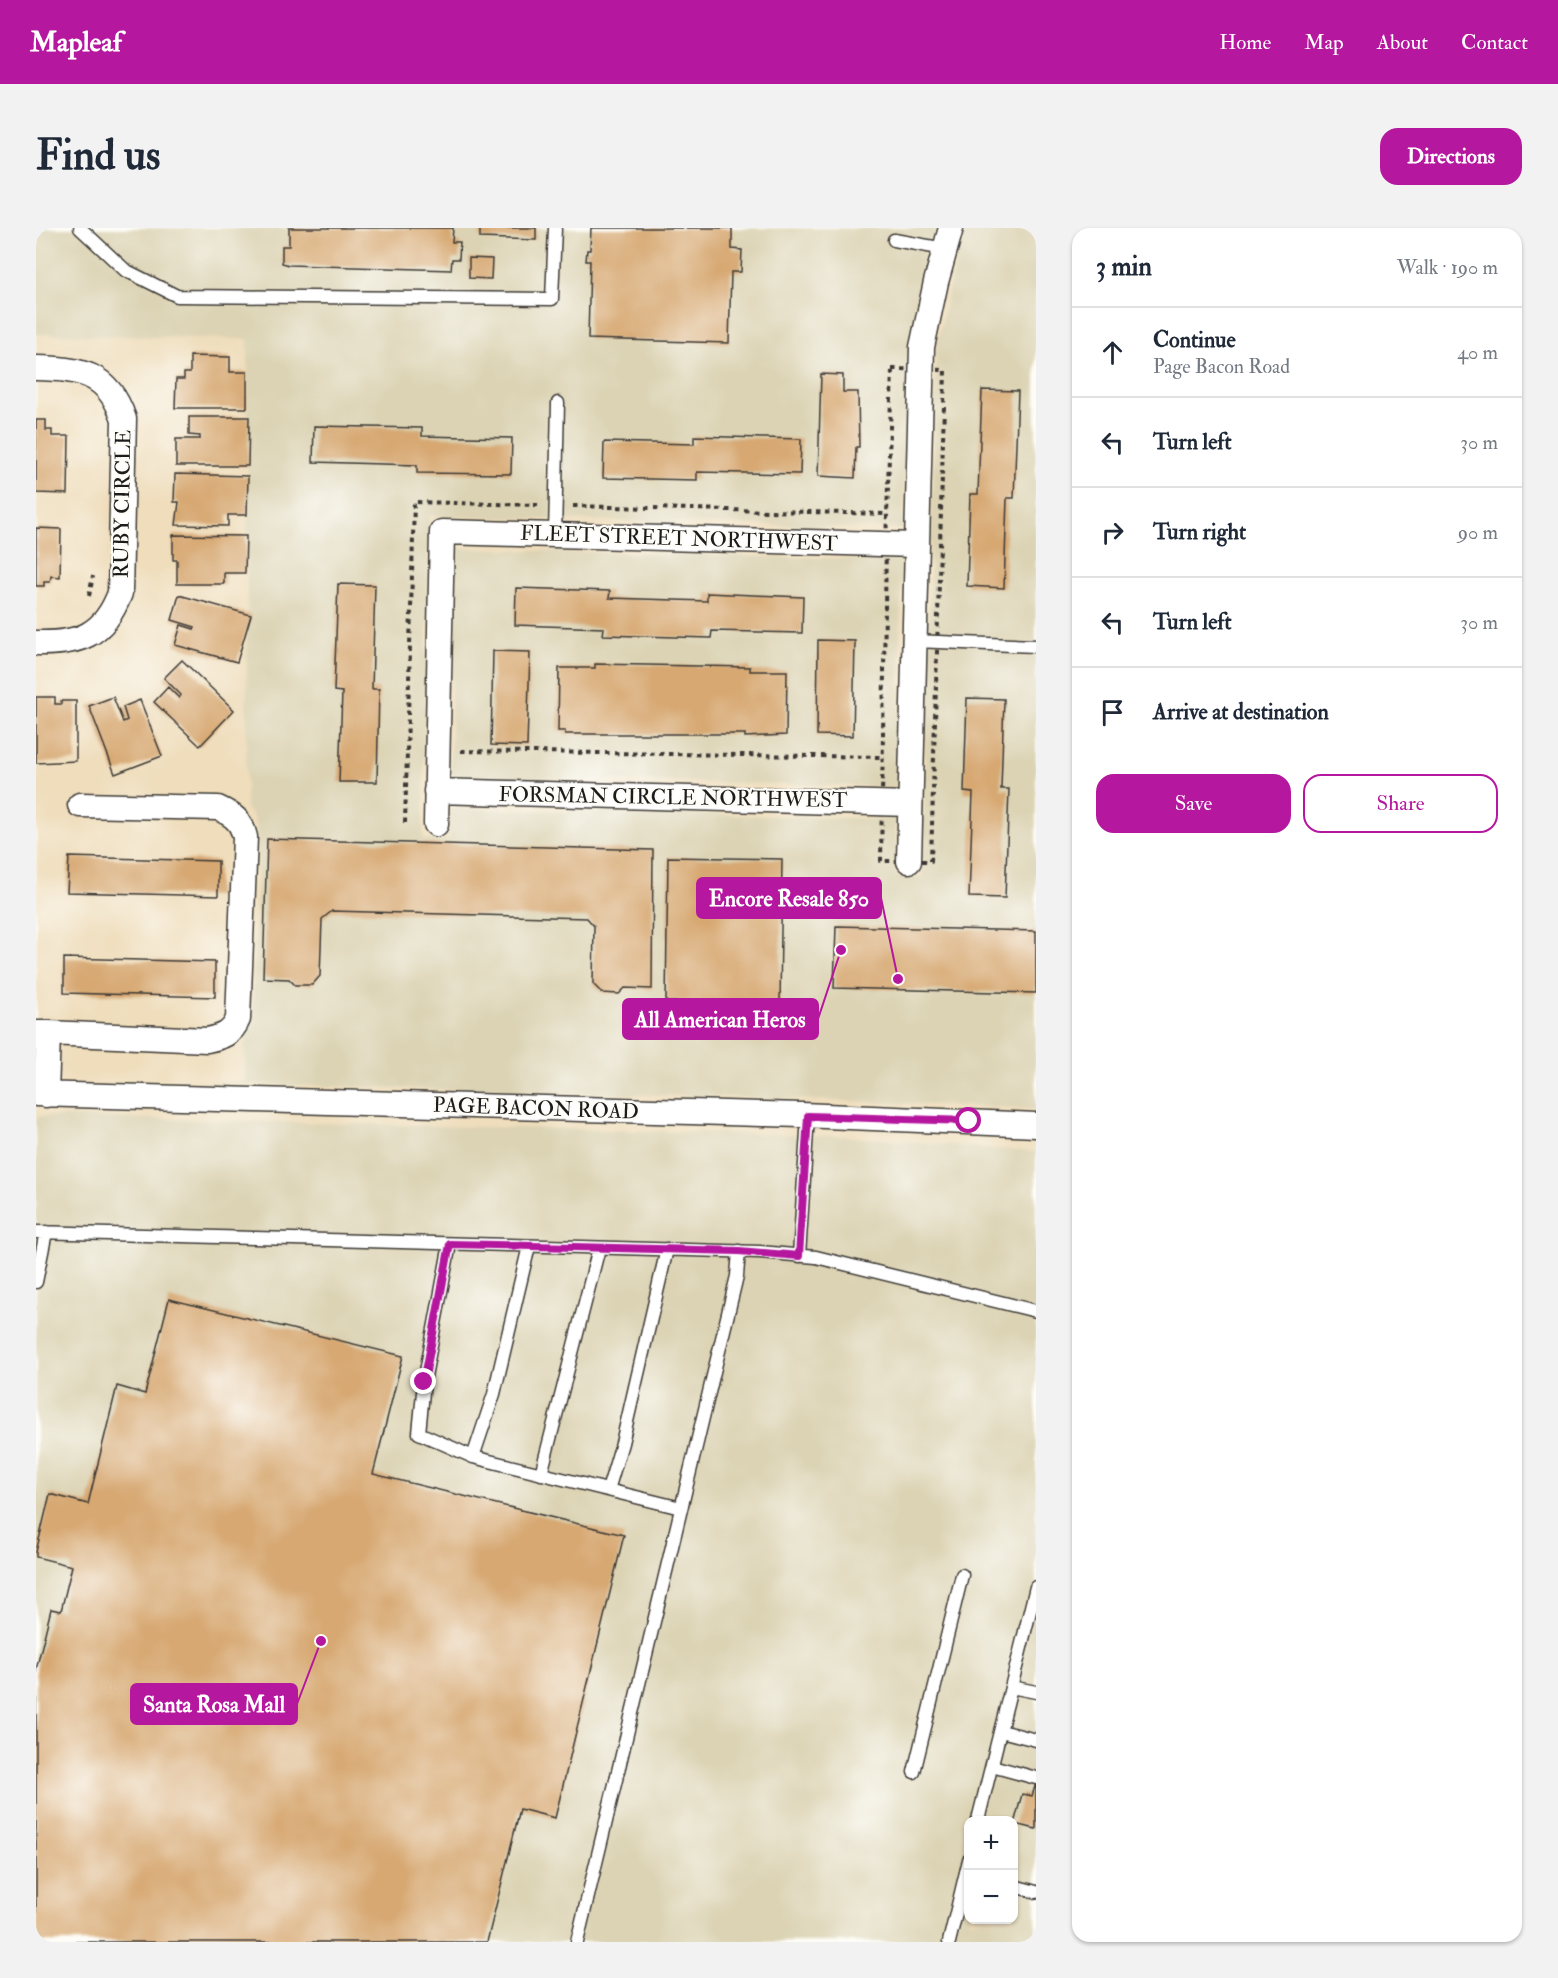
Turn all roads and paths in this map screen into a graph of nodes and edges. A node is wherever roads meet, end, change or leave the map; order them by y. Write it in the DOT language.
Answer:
graph roads {
  1 [pos="80,228"];
  2 [pos="555,228"];
  3 [pos="948,238"];
  4 [pos="894,240"];
  5 [pos="36,368"];
  6 [pos="558,403"];
  7 [pos="555,506"];
  8 [pos="887,514"];
  9 [pos="555,535"];
  10 [pos="916,545"];
  11 [pos="93,568"];
  12 [pos="86,601"];
  13 [pos="914,641"];
  14 [pos="36,643"];
  15 [pos="1036,646"];
  16 [pos="460,751"];
  17 [pos="883,757"];
  18 [pos="436,791"];
  19 [pos="910,804"];
  20 [pos="80,805"];
  21 [pos="405,823"];
  22 [pos="436,824"];
  23 [pos="909,861"];
  24 [pos="42,1033"];
  25 [pos="41,1094"];
  26 [pos="808,1116"];
  27 [pos="1036,1125"];
  28 [pos="41,1232"];
  29 [pos="450,1244"];
  30 [pos="529,1246"];
  31 [pos="599,1248"];
  32 [pos="667,1249"];
  33 [pos="739,1251"];
  34 [pos="799,1256"];
  35 [pos="36,1282"];
  36 [pos="1036,1311"];
  37 [pos="473,1457"];
  38 [pos="541,1474"];
  39 [pos="608,1490"];
  40 [pos="681,1508"];
  41 [pos="962,1575"];
  42 [pos="1036,1587"];
  43 [pos="1011,1687"];
  44 [pos="1036,1692"];
  45 [pos="1000,1731"];
  46 [pos="1036,1740"];
  47 [pos="992,1766"];
  48 [pos="914,1772"];
  49 [pos="1036,1778"];
  50 [pos="979,1816"];
  51 [pos="964,1885"];
  52 [pos="1018,1887"];
  53 [pos="1036,1892"];
  54 [pos="577,1942"];
  55 [pos="948,1942"];
  1 -- 2 [label="lane"];
  3 -- 4 [label="lane"];
  3 -- 10 [label="street"];
  5 -- 14 [label="street, RUBY CIRCLE"];
  6 -- 7 [label="lane"];
  7 -- 8 [label="path"];
  7 -- 9 [label="lane"];
  7 -- 21 [label="path"];
  9 -- 10 [label="street, FLEET STREET NORTHWEST"];
  9 -- 18 [label="street, FLEET STREET NORTHWEST"];
  10 -- 13 [label="street"];
  11 -- 12 [label="path"];
  13 -- 15 [label="lane"];
  13 -- 19 [label="street"];
  16 -- 17 [label="path"];
  18 -- 19 [label="street, FORSMAN CIRCLE NORTHWEST"];
  18 -- 22 [label="street"];
  19 -- 23 [label="street"];
  20 -- 24 [label="street"];
  24 -- 25 [label="street"];
  25 -- 26 [label="street, PAGE BACON ROAD"];
  26 -- 27 [label="street, PAGE BACON ROAD"];
  26 -- 34 [label="lane"];
  28 -- 29 [label="lane"];
  28 -- 35 [label="lane"];
  29 -- 30 [label="lane"];
  29 -- 37 [label="lane"];
  30 -- 31 [label="lane"];
  30 -- 37 [label="lane"];
  31 -- 32 [label="lane"];
  31 -- 38 [label="lane"];
  32 -- 33 [label="lane"];
  32 -- 39 [label="lane"];
  33 -- 34 [label="lane"];
  33 -- 40 [label="lane"];
  34 -- 36 [label="lane"];
  37 -- 38 [label="lane"];
  38 -- 39 [label="lane"];
  39 -- 40 [label="lane"];
  40 -- 54 [label="lane"];
  41 -- 48 [label="lane"];
  42 -- 43 [label="lane"];
  43 -- 44 [label="lane"];
  43 -- 45 [label="lane"];
  45 -- 46 [label="lane"];
  45 -- 47 [label="lane"];
  47 -- 49 [label="lane"];
  47 -- 50 [label="lane"];
  51 -- 55 [label="lane"];
  52 -- 53 [label="lane"];
}
